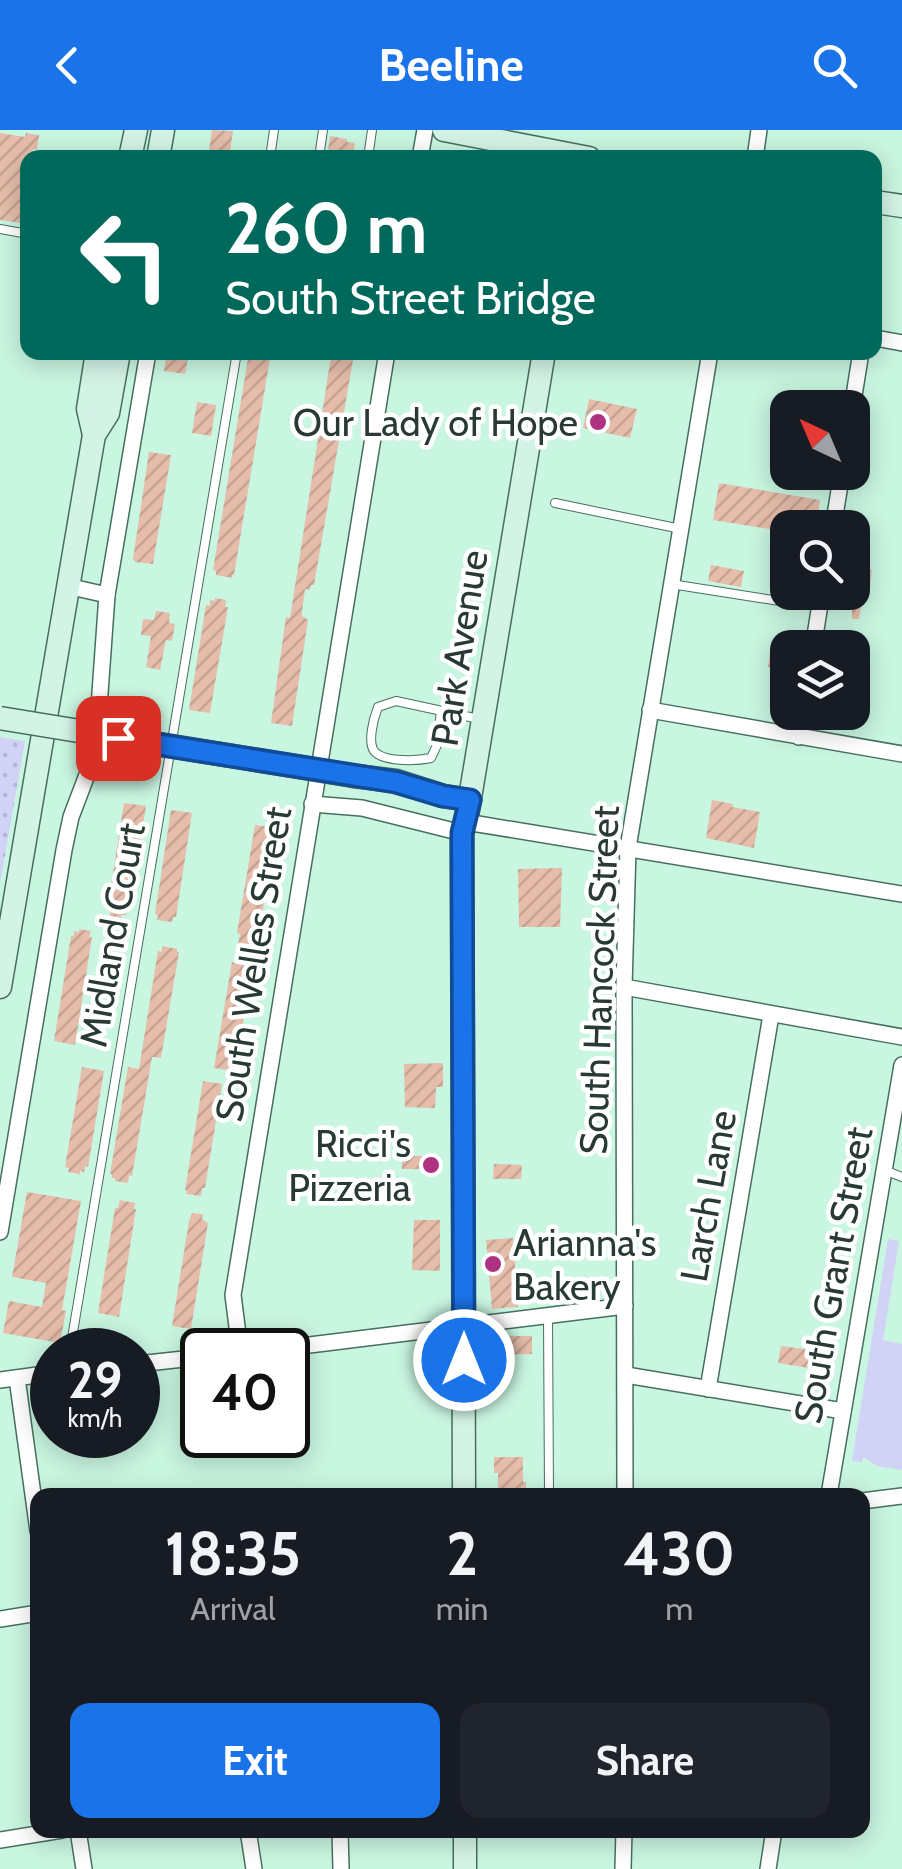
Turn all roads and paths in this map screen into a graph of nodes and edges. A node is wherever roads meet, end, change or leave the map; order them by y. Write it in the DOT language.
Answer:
graph roads {
  1 [pos="456,131"];
  2 [pos="547,150"];
  3 [pos="96,360"];
  4 [pos="118,360"];
  5 [pos="147,360"];
  6 [pos="236,360"];
  7 [pos="386,360"];
  8 [pos="543,360"];
  9 [pos="709,360"];
  10 [pos="860,360"];
  11 [pos="855,390"];
  12 [pos="94,436"];
  13 [pos="555,503"];
  14 [pos="680,529"];
  15 [pos="671,584"];
  16 [pos="67,586"];
  17 [pos="107,594"];
  18 [pos="770,600"];
  19 [pos="440,710"];
  20 [pos="650,710"];
  21 [pos="0,718"];
  22 [pos="483,720"];
  23 [pos="800,730"];
  24 [pos="799,737"];
  25 [pos="902,754"];
  26 [pos="312,804"];
  27 [pos="466,818"];
  28 [pos="628,848"];
  29 [pos="902,894"];
  30 [pos="0,986"];
  31 [pos="624,987"];
  32 [pos="771,1015"];
  33 [pos="902,1036"];
  34 [pos="902,1065"];
  35 [pos="891,1163"];
  36 [pos="902,1177"];
  37 [pos="0,1232"];
  38 [pos="625,1306"];
  39 [pos="548,1315"];
  40 [pos="464,1326"];
  41 [pos="74,1328"];
  42 [pos="237,1328"];
  43 [pos="310,1345"];
  44 [pos="626,1375"];
  45 [pos="30,1376"];
  46 [pos="17,1378"];
  47 [pos="0,1380"];
  48 [pos="708,1389"];
  49 [pos="843,1411"];
  50 [pos="32,1488"];
  51 [pos="464,1488"];
  52 [pos="549,1488"];
  53 [pos="625,1488"];
  54 [pos="830,1488"];
  55 [pos="902,1496"];
  56 [pos="870,1500"];
  57 [pos="30,1614"];
  58 [pos="0,1619"];
  59 [pos="30,1835"];
  60 [pos="79,1838"];
  61 [pos="249,1838"];
  62 [pos="340,1838"];
  63 [pos="464,1838"];
  64 [pos="624,1838"];
  65 [pos="773,1838"];
  66 [pos="0,1840"];
  67 [pos="84,1869"];
  68 [pos="254,1869"];
  69 [pos="341,1869"];
  70 [pos="465,1869"];
  71 [pos="624,1869"];
  72 [pos="768,1869"];
  1 -- 2 [label="main road"];
  3 -- 12 [label="main road"];
  4 -- 12 [label="main road"];
  5 -- 17 [label="street"];
  6 -- 41 [label="lane, Midland Court"];
  7 -- 26 [label="street, South Welles Street"];
  8 -- 22 [label="main road, Park Avenue"];
  9 -- 14 [label="street, South Hancock Street"];
  10 -- 11 [label="street"];
  12 -- 16 [label="main road"];
  13 -- 14 [label="lane"];
  14 -- 15 [label="street, South Hancock Street"];
  15 -- 18 [label="lane"];
  15 -- 20 [label="street, South Hancock Street"];
  16 -- 17 [label="street"];
  16 -- 30 [label="main road"];
  17 -- 37 [label="street"];
  19 -- 19 [label="lane"];
  19 -- 22 [label="lane"];
  20 -- 24 [label="street"];
  20 -- 28 [label="street, South Hancock Street"];
  21 -- 27 [label="main road, bridge"];
  22 -- 27 [label="main road, Park Avenue"];
  23 -- 24 [label="street"];
  24 -- 25 [label="street"];
  26 -- 27 [label="street"];
  26 -- 42 [label="street, South Welles Street"];
  27 -- 28 [label="street"];
  27 -- 40 [label="main road, Park Avenue"];
  28 -- 29 [label="street"];
  28 -- 31 [label="street, South Hancock Street"];
  31 -- 32 [label="street"];
  31 -- 38 [label="street, South Hancock Street"];
  32 -- 33 [label="street"];
  32 -- 48 [label="street, Larch Lane"];
  34 -- 35 [label="street, South Grant Street"];
  35 -- 36 [label="lane"];
  35 -- 49 [label="street, South Grant Street"];
  38 -- 39 [label="street"];
  38 -- 44 [label="street, South Hancock Street"];
  39 -- 40 [label="street"];
  39 -- 52 [label="lane"];
  40 -- 43 [label="street"];
  40 -- 51 [label="main road, Park Avenue"];
  44 -- 48 [label="street"];
  44 -- 53 [label="street, South Hancock Street"];
  45 -- 46 [label="street"];
  46 -- 47 [label="street"];
  46 -- 50 [label="street"];
  48 -- 49 [label="street"];
  49 -- 54 [label="street, South Grant Street"];
  55 -- 56 [label="street"];
  57 -- 58 [label="street"];
  59 -- 66 [label="street"];
  60 -- 67 [label="street"];
  61 -- 68 [label="street"];
  62 -- 69 [label="street"];
  63 -- 70 [label="main road"];
  64 -- 71 [label="street"];
  65 -- 72 [label="street"];
}
